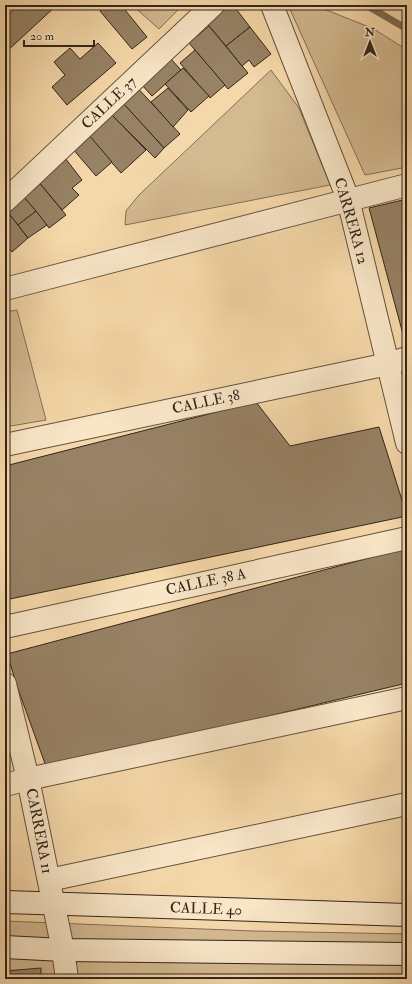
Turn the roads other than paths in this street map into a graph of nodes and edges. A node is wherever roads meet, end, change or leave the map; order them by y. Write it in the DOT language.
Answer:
graph roads {
  1 [pos="213,5"];
  2 [pos="272,5"];
  3 [pos="407,185"];
  4 [pos="348,199"];
  5 [pos="5,201"];
  6 [pos="5,289"];
  7 [pos="397,361"];
  8 [pos="407,443"];
  9 [pos="5,445"];
  10 [pos="407,538"];
  11 [pos="5,627"];
  12 [pos="5,684"];
  13 [pos="407,698"];
  14 [pos="28,779"];
  15 [pos="5,785"];
  16 [pos="407,804"];
  17 [pos="48,880"];
  18 [pos="5,902"];
  19 [pos="53,904"];
  20 [pos="407,915"];
  21 [pos="5,947"];
  22 [pos="63,950"];
  23 [pos="407,954"];
  24 [pos="67,979"];
  1 -- 5 [label="street, CALLE 37"];
  2 -- 4 [label="street, CARRERA 12"];
  3 -- 4 [label="street"];
  4 -- 6 [label="street"];
  4 -- 7 [label="street, CARRERA 12"];
  7 -- 8 [label="street, CARRERA 12"];
  7 -- 9 [label="street, CALLE 38"];
  10 -- 11 [label="street, CALLE 38 A"];
  12 -- 14 [label="street, CARRERA 11"];
  13 -- 14 [label="street"];
  14 -- 15 [label="street"];
  14 -- 17 [label="street, CARRERA 11"];
  16 -- 17 [label="street"];
  17 -- 19 [label="street, CARRERA 11"];
  18 -- 19 [label="street, CALLE 40"];
  19 -- 20 [label="street, CALLE 40"];
  19 -- 22 [label="street, CARRERA 11"];
  21 -- 22 [label="street"];
  22 -- 23 [label="street"];
  22 -- 24 [label="street, CARRERA 11"];
}
